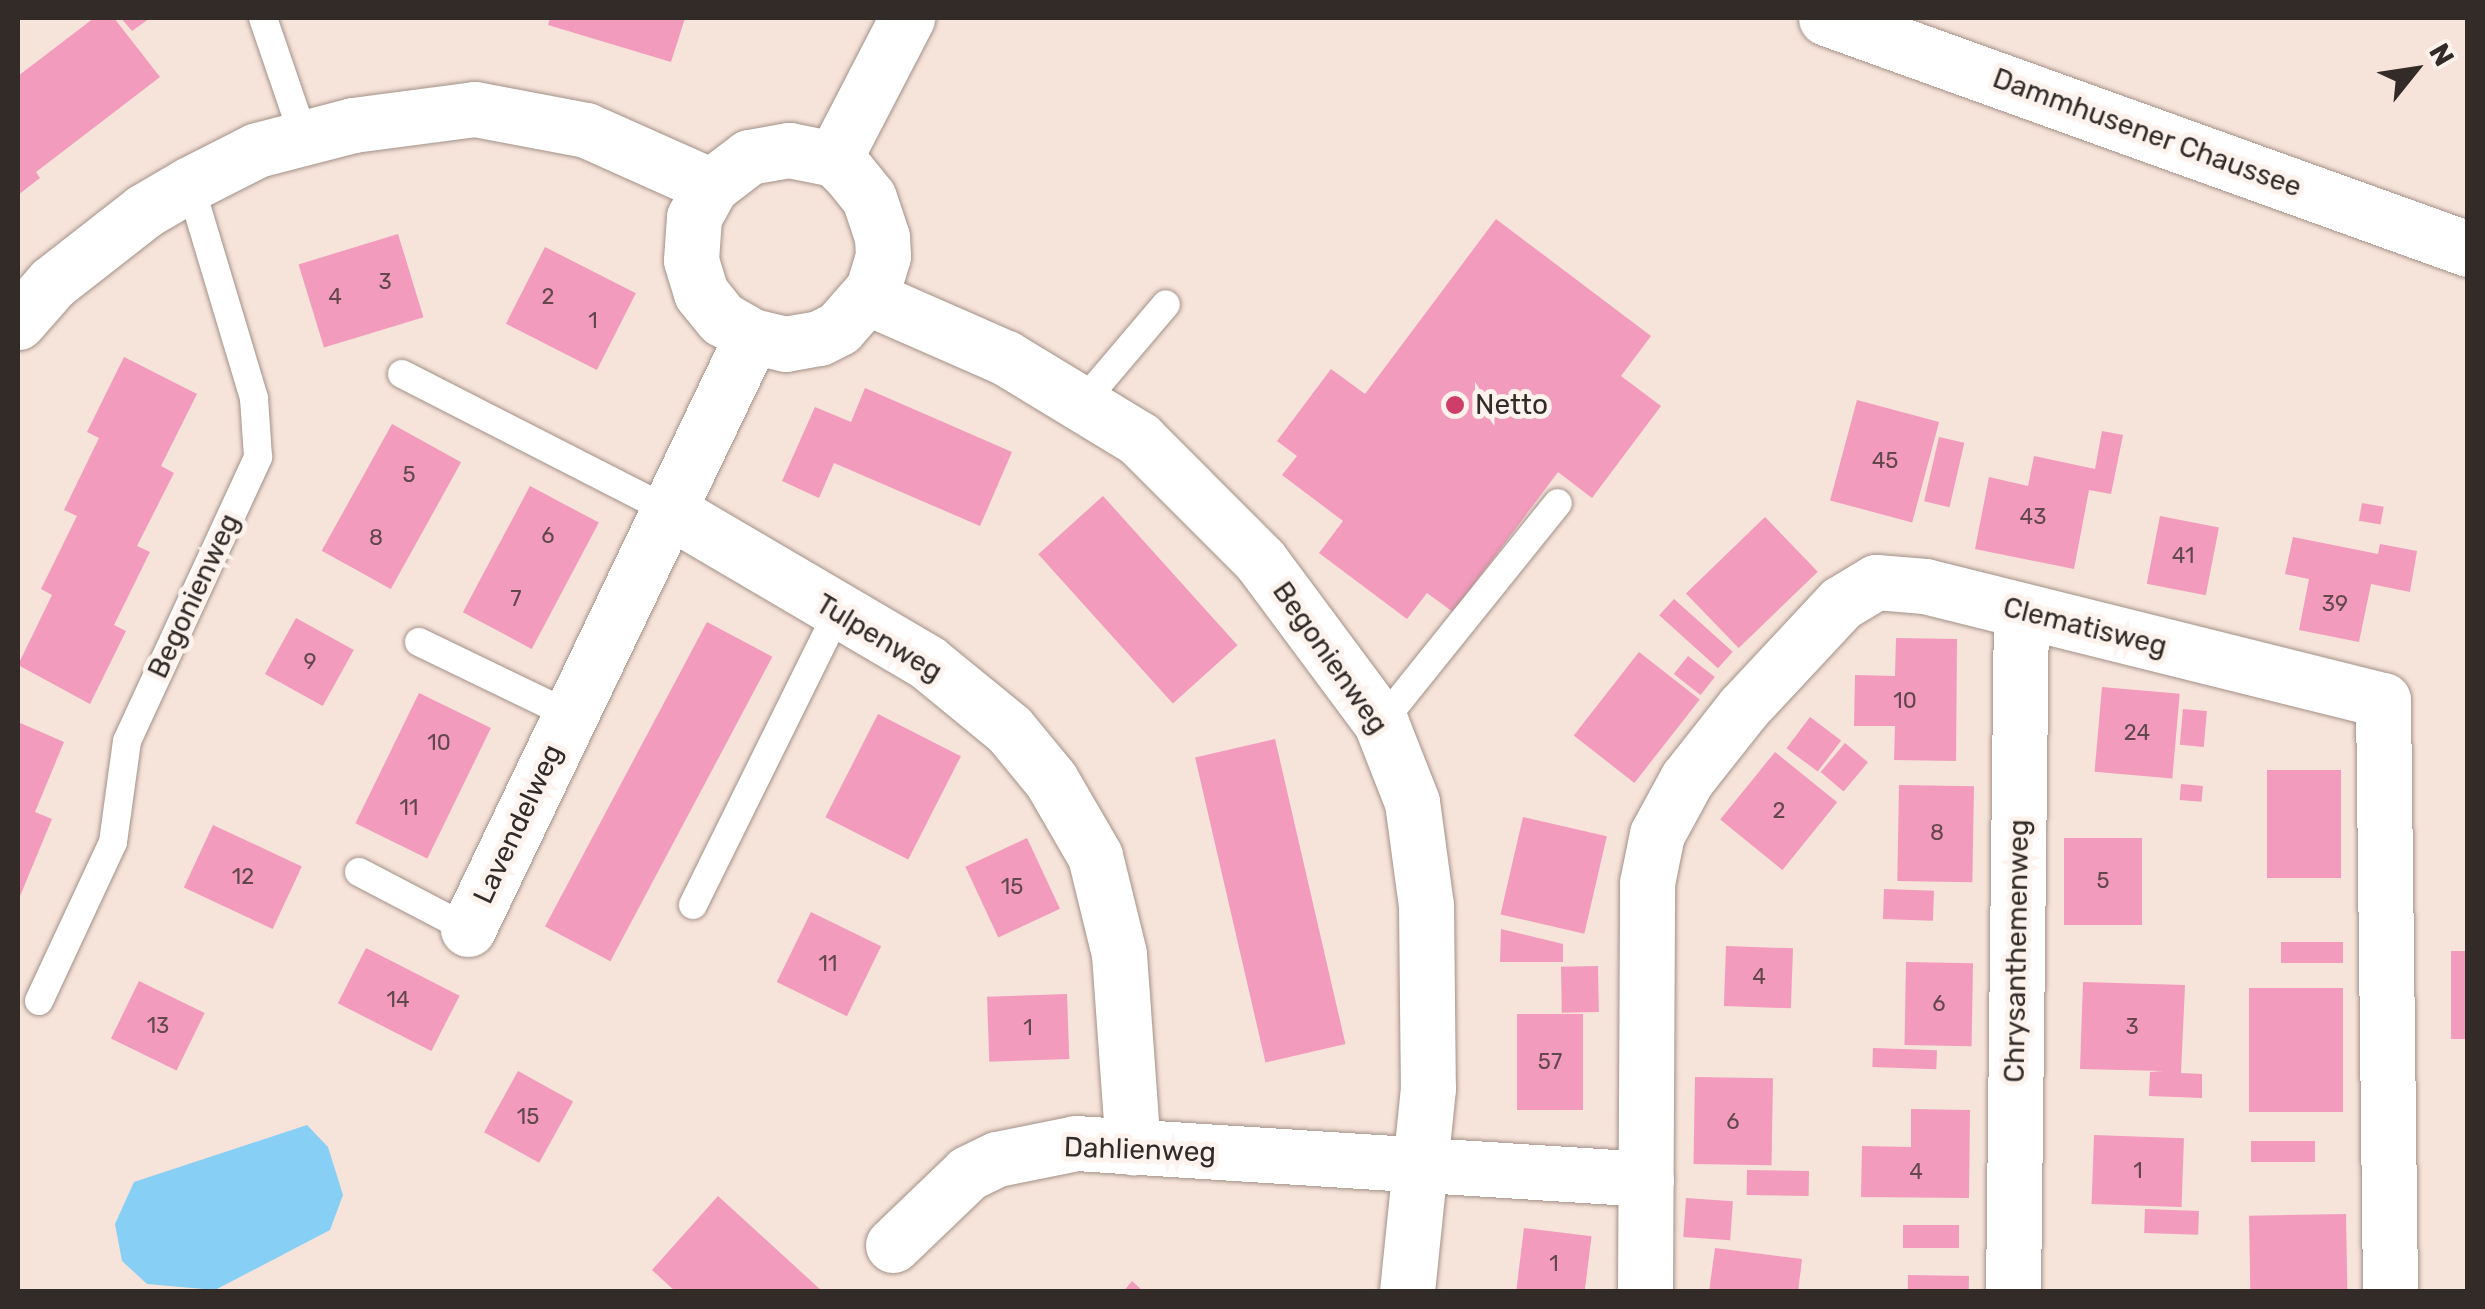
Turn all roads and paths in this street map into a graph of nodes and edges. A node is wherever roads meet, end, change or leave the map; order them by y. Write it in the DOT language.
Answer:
graph roads {
  1 [pos="263,18"];
  2 [pos="906,18"];
  3 [pos="1826,18"];
  4 [pos="304,138"];
  5 [pos="834,159"];
  6 [pos="190,184"];
  7 [pos="711,186"];
  8 [pos="2468,249"];
  9 [pos="867,297"];
  10 [pos="1166,304"];
  11 [pos="18,322"];
  12 [pos="752,336"];
  13 [pos="402,374"];
  14 [pos="1083,402"];
  15 [pos="1558,503"];
  16 [pos="668,510"];
  17 [pos="2021,611"];
  18 [pos="837,613"];
  19 [pos="418,642"];
  20 [pos="570,715"];
  21 [pos="1381,724"];
  22 [pos="358,872"];
  23 [pos="693,905"];
  24 [pos="468,929"];
  25 [pos="39,1000"];
  26 [pos="1133,1147"];
  27 [pos="1421,1162"];
  28 [pos="1646,1179"];
  29 [pos="892,1245"];
  30 [pos="1408,1292"];
  31 [pos="1644,1292"];
  32 [pos="2013,1292"];
  33 [pos="2390,1292"];
  1 -- 4 [label="lane"];
  2 -- 5 [label="street"];
  3 -- 8 [label="street, Dammhusener Chaussee"];
  4 -- 6 [label="street"];
  4 -- 7 [label="street"];
  5 -- 7 [label="street"];
  5 -- 9 [label="street"];
  6 -- 11 [label="street"];
  6 -- 25 [label="lane, Begonienweg"];
  7 -- 12 [label="street"];
  9 -- 12 [label="street"];
  9 -- 14 [label="street, Begonienweg"];
  10 -- 14 [label="lane"];
  12 -- 16 [label="street, Lavendelweg"];
  13 -- 16 [label="lane"];
  14 -- 21 [label="street, Begonienweg"];
  15 -- 21 [label="lane"];
  16 -- 18 [label="street, Tulpenweg"];
  16 -- 20 [label="street, Lavendelweg"];
  17 -- 28 [label="street, Clematisweg"];
  17 -- 32 [label="street, Chrysanthemenweg"];
  17 -- 33 [label="street, Clematisweg"];
  18 -- 23 [label="lane"];
  18 -- 26 [label="street, Tulpenweg"];
  19 -- 20 [label="lane, Lavendelweg"];
  20 -- 24 [label="street, Lavendelweg"];
  21 -- 27 [label="street, Begonienweg"];
  22 -- 24 [label="lane, Lavendelweg"];
  26 -- 27 [label="street, Dahlienweg"];
  26 -- 29 [label="street, Dahlienweg"];
  27 -- 28 [label="street"];
  27 -- 30 [label="street, Begonienweg"];
  28 -- 31 [label="street, Clematisweg"];
}
